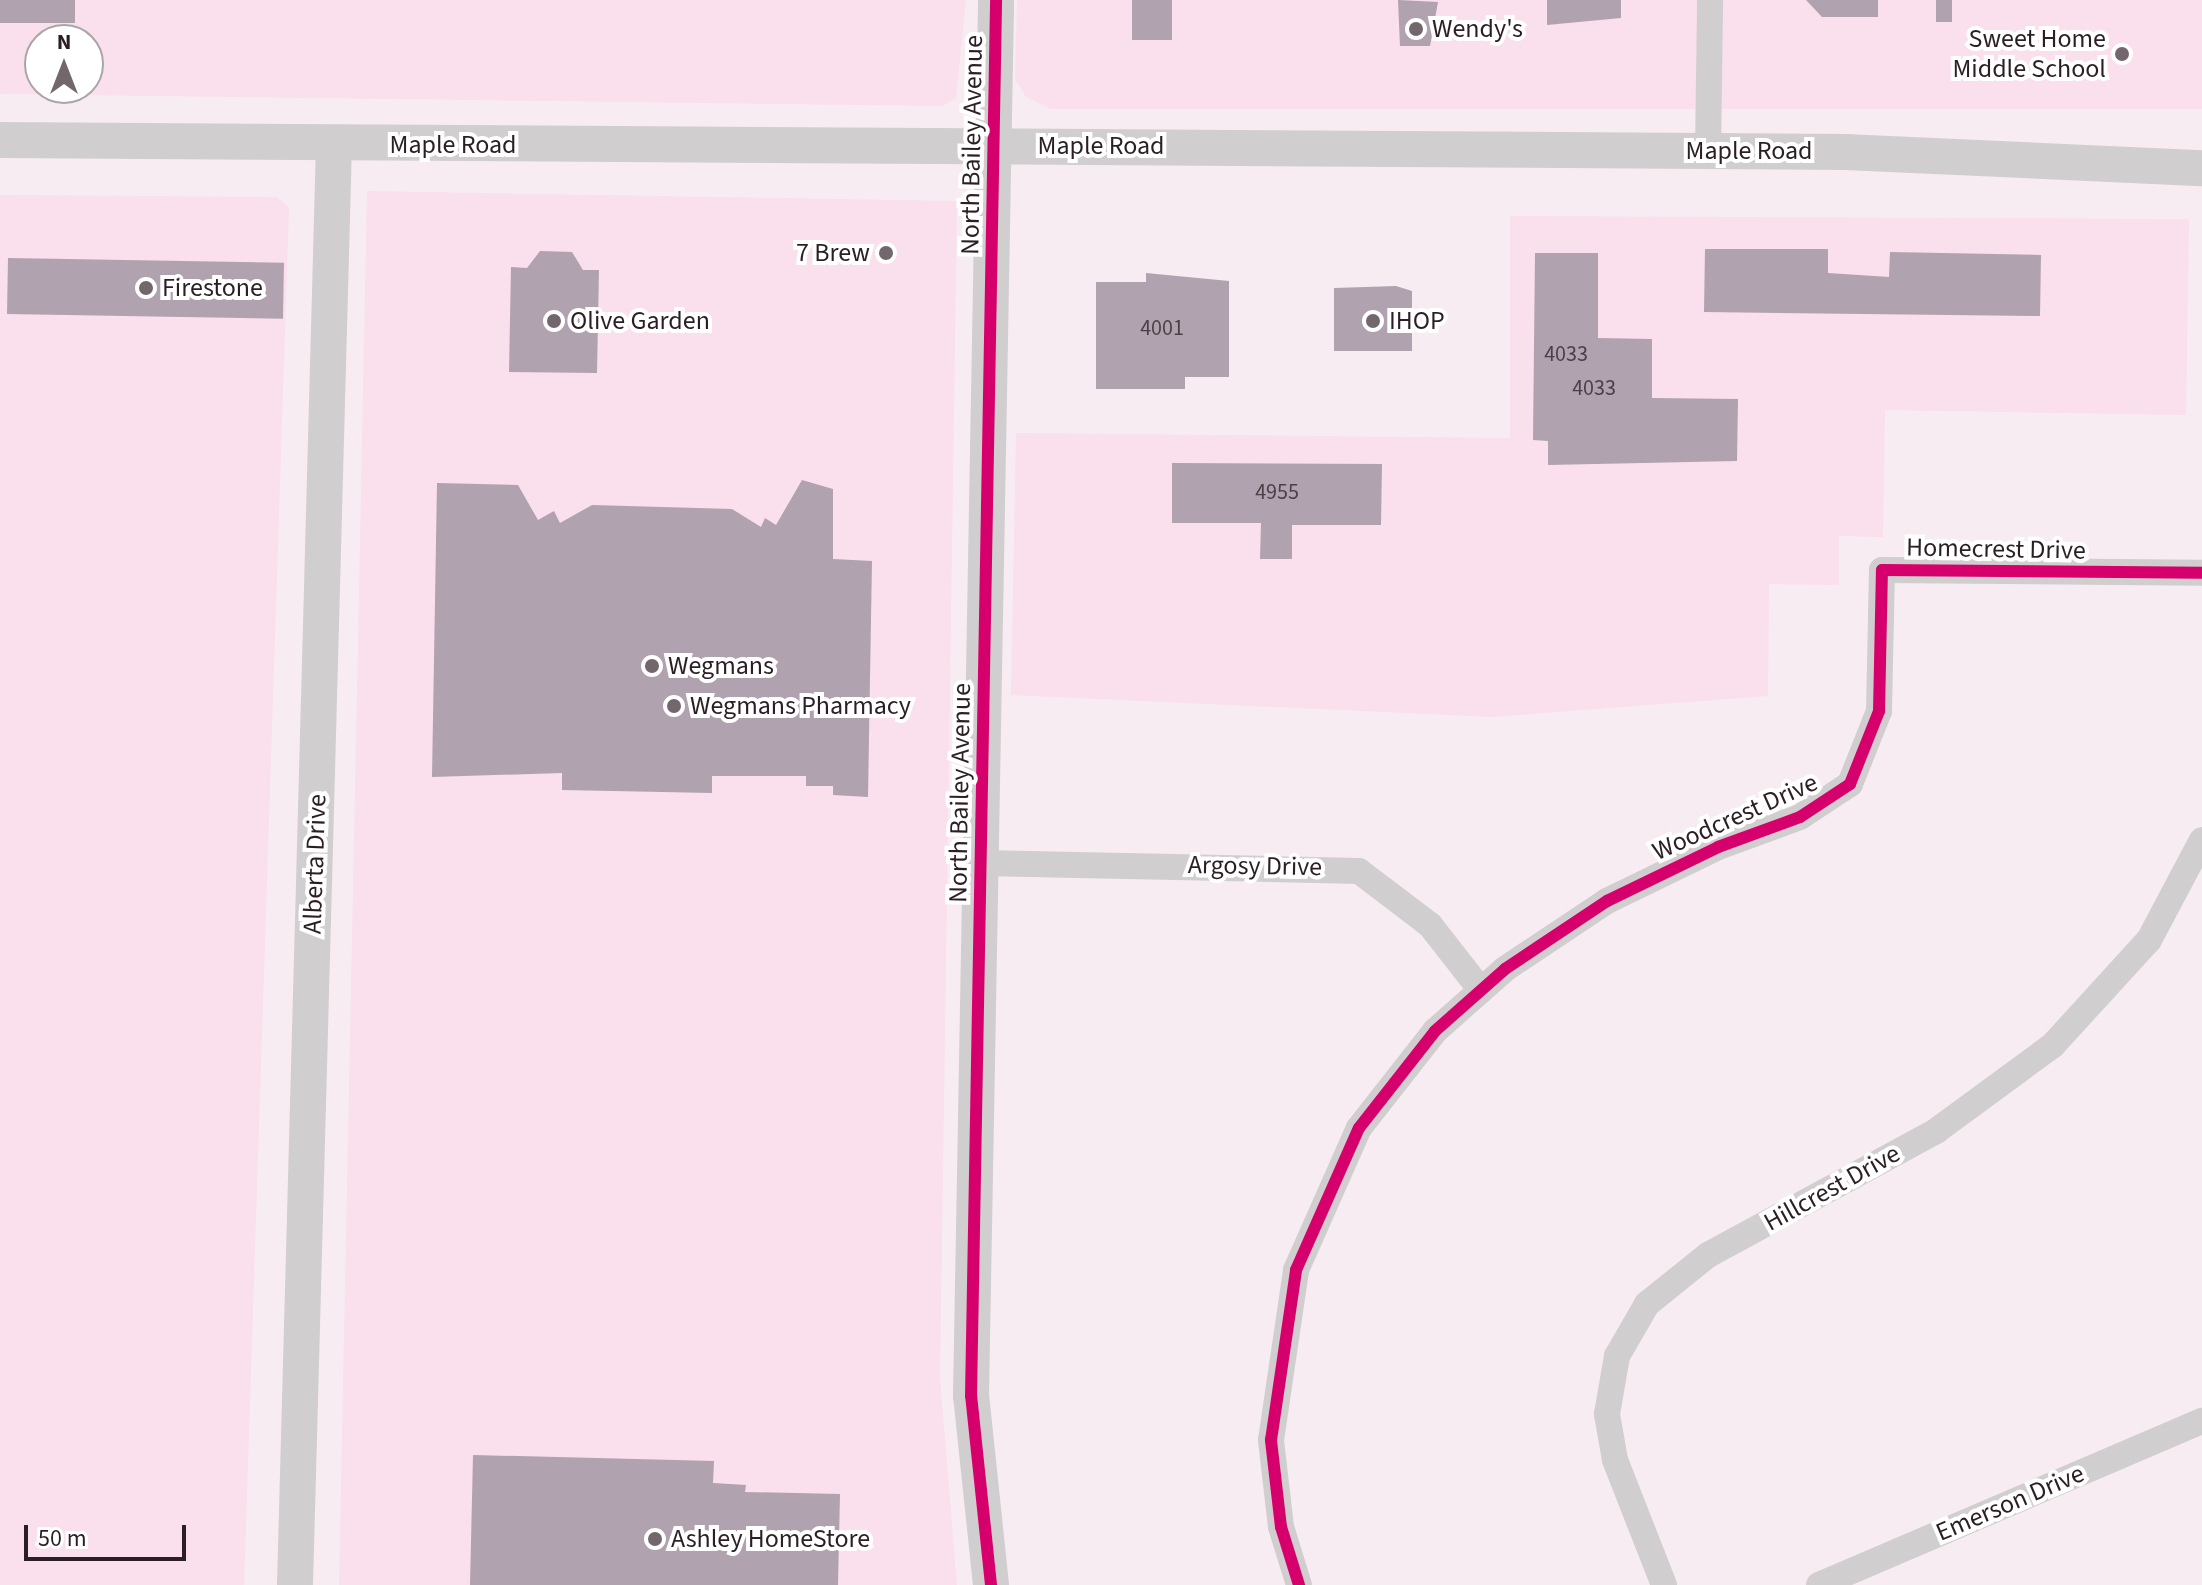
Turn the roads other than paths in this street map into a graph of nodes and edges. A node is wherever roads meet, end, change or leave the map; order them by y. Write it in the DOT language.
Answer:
graph roads {
  1 [pos="996,0"];
  2 [pos="1710,0"];
  3 [pos="0,140"];
  4 [pos="334,144"];
  5 [pos="993,147"];
  6 [pos="1708,151"];
  7 [pos="2202,168"];
  8 [pos="2202,573"];
  9 [pos="1879,711"];
  10 [pos="2202,840"];
  11 [pos="981,863"];
  12 [pos="1480,989"];
  13 [pos="2202,1421"];
  14 [pos="295,1585"];
  15 [pos="991,1585"];
  16 [pos="1299,1585"];
  17 [pos="1664,1585"];
  18 [pos="1819,1585"];
  1 -- 5 [label="street, North Bailey Avenue"];
  2 -- 6 [label="street"];
  3 -- 4 [label="street, Maple Road"];
  4 -- 5 [label="street, Maple Road"];
  4 -- 14 [label="street, Alberta Drive"];
  5 -- 6 [label="street, Maple Road"];
  5 -- 11 [label="street, North Bailey Avenue"];
  6 -- 7 [label="street, Maple Road"];
  8 -- 9 [label="street, Homecrest Drive"];
  9 -- 12 [label="street, Woodcrest Drive"];
  10 -- 17 [label="street, Hillcrest Drive"];
  11 -- 12 [label="street, Argosy Drive"];
  11 -- 15 [label="street, North Bailey Avenue"];
  12 -- 16 [label="street, Woodcrest Drive"];
  13 -- 18 [label="street, Emerson Drive"];
}
